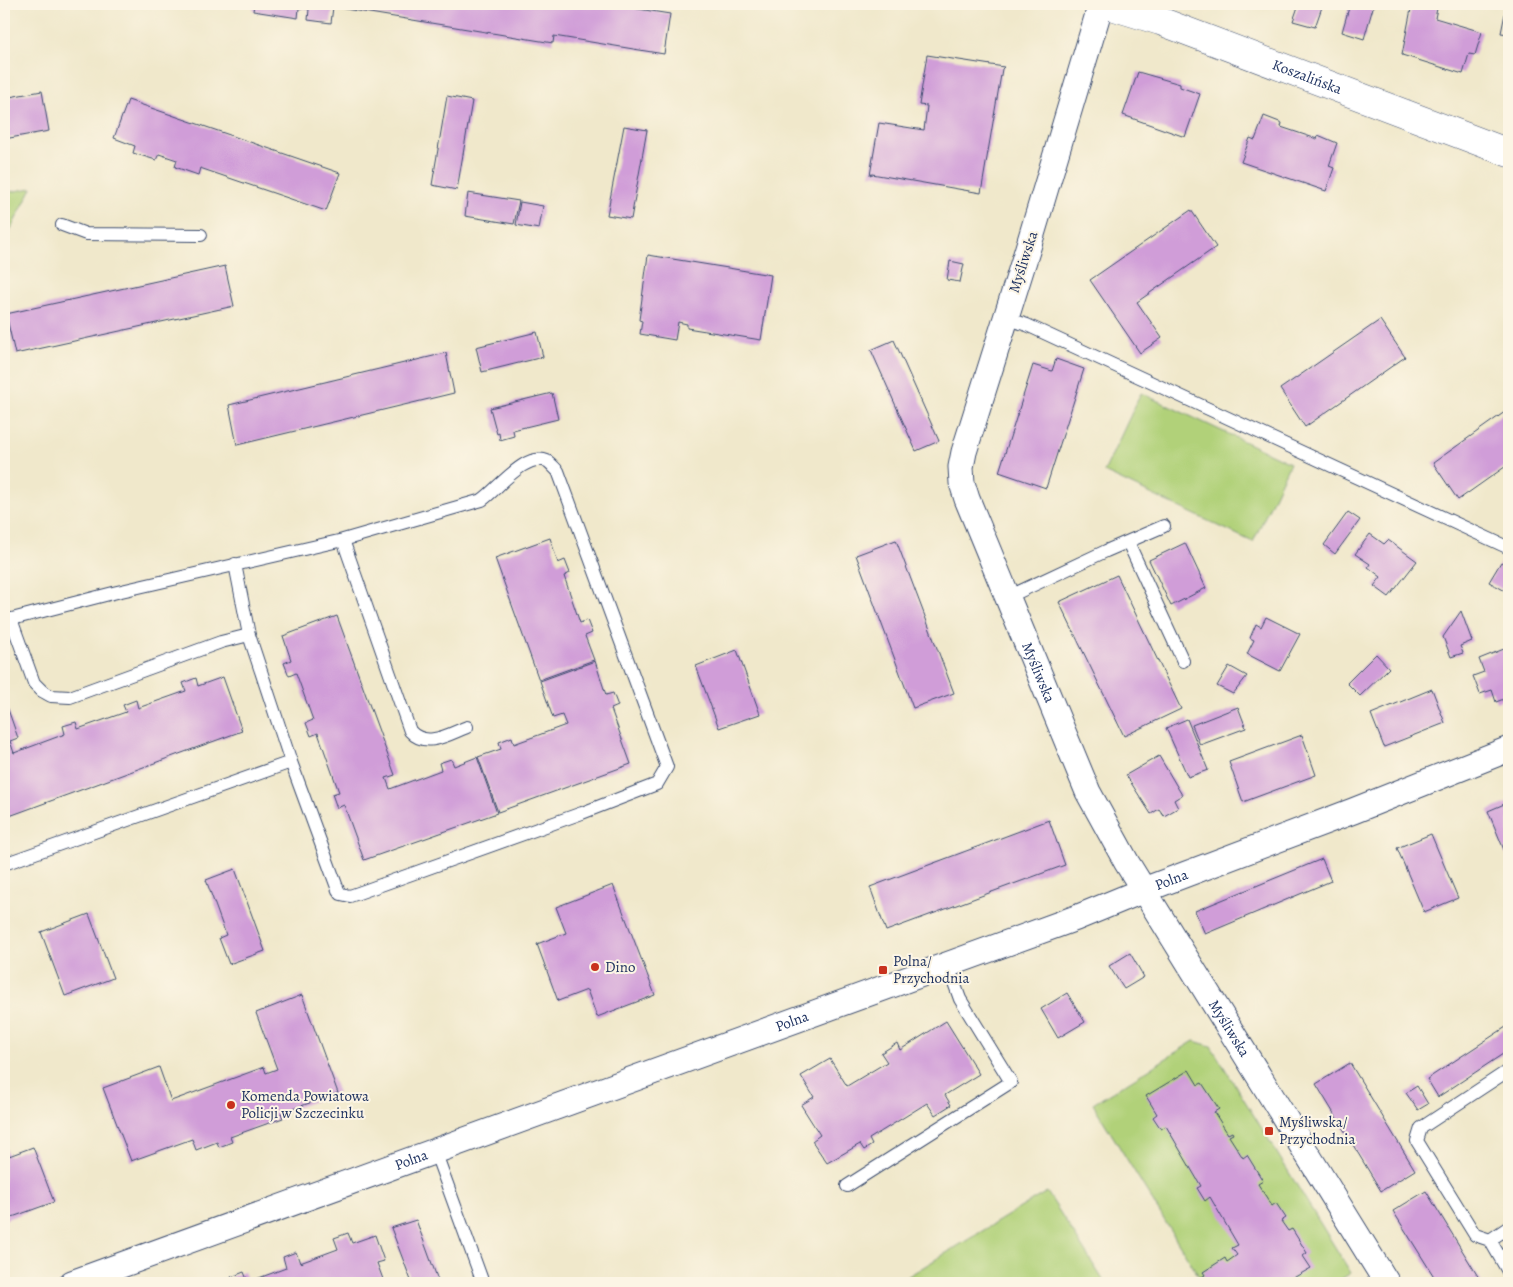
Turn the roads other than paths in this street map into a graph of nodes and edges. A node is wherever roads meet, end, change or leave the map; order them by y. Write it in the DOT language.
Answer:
graph roads {
  1 [pos="1100,4"];
  2 [pos="1105,4"];
  3 [pos="1509,152"];
  4 [pos="62,225"];
  5 [pos="201,235"];
  6 [pos="1006,318"];
  7 [pos="1164,526"];
  8 [pos="343,540"];
  9 [pos="1128,542"];
  10 [pos="1509,548"];
  11 [pos="235,564"];
  12 [pos="1008,597"];
  13 [pos="7,620"];
  14 [pos="249,635"];
  15 [pos="1183,661"];
  16 [pos="467,727"];
  17 [pos="1509,749"];
  18 [pos="291,762"];
  19 [pos="4,864"];
  20 [pos="1144,890"];
  21 [pos="948,966"];
  22 [pos="1509,1070"];
  23 [pos="435,1151"];
  24 [pos="847,1186"];
  25 [pos="1509,1227"];
  26 [pos="1490,1240"];
  27 [pos="1509,1273"];
  28 [pos="72,1283"];
  29 [pos="483,1283"];
  30 [pos="1387,1283"];
  1 -- 6 [label="street, Myśliwska"];
  2 -- 3 [label="street, Koszalińska"];
  4 -- 5 [label="lane"];
  6 -- 10 [label="lane"];
  6 -- 12 [label="street, Myśliwska"];
  7 -- 9 [label="lane"];
  8 -- 11 [label="lane"];
  8 -- 16 [label="lane"];
  8 -- 18 [label="lane"];
  9 -- 12 [label="lane"];
  9 -- 15 [label="lane"];
  11 -- 13 [label="lane"];
  11 -- 14 [label="lane"];
  12 -- 20 [label="street, Myśliwska"];
  13 -- 14 [label="lane"];
  14 -- 18 [label="lane"];
  17 -- 20 [label="street, Polna"];
  18 -- 19 [label="lane"];
  20 -- 21 [label="street, Polna"];
  20 -- 30 [label="street, Myśliwska"];
  21 -- 23 [label="street, Polna"];
  21 -- 24 [label="lane"];
  22 -- 26 [label="lane"];
  23 -- 28 [label="street, Polna"];
  23 -- 29 [label="lane"];
  25 -- 26 [label="lane"];
  26 -- 27 [label="lane"];
}
